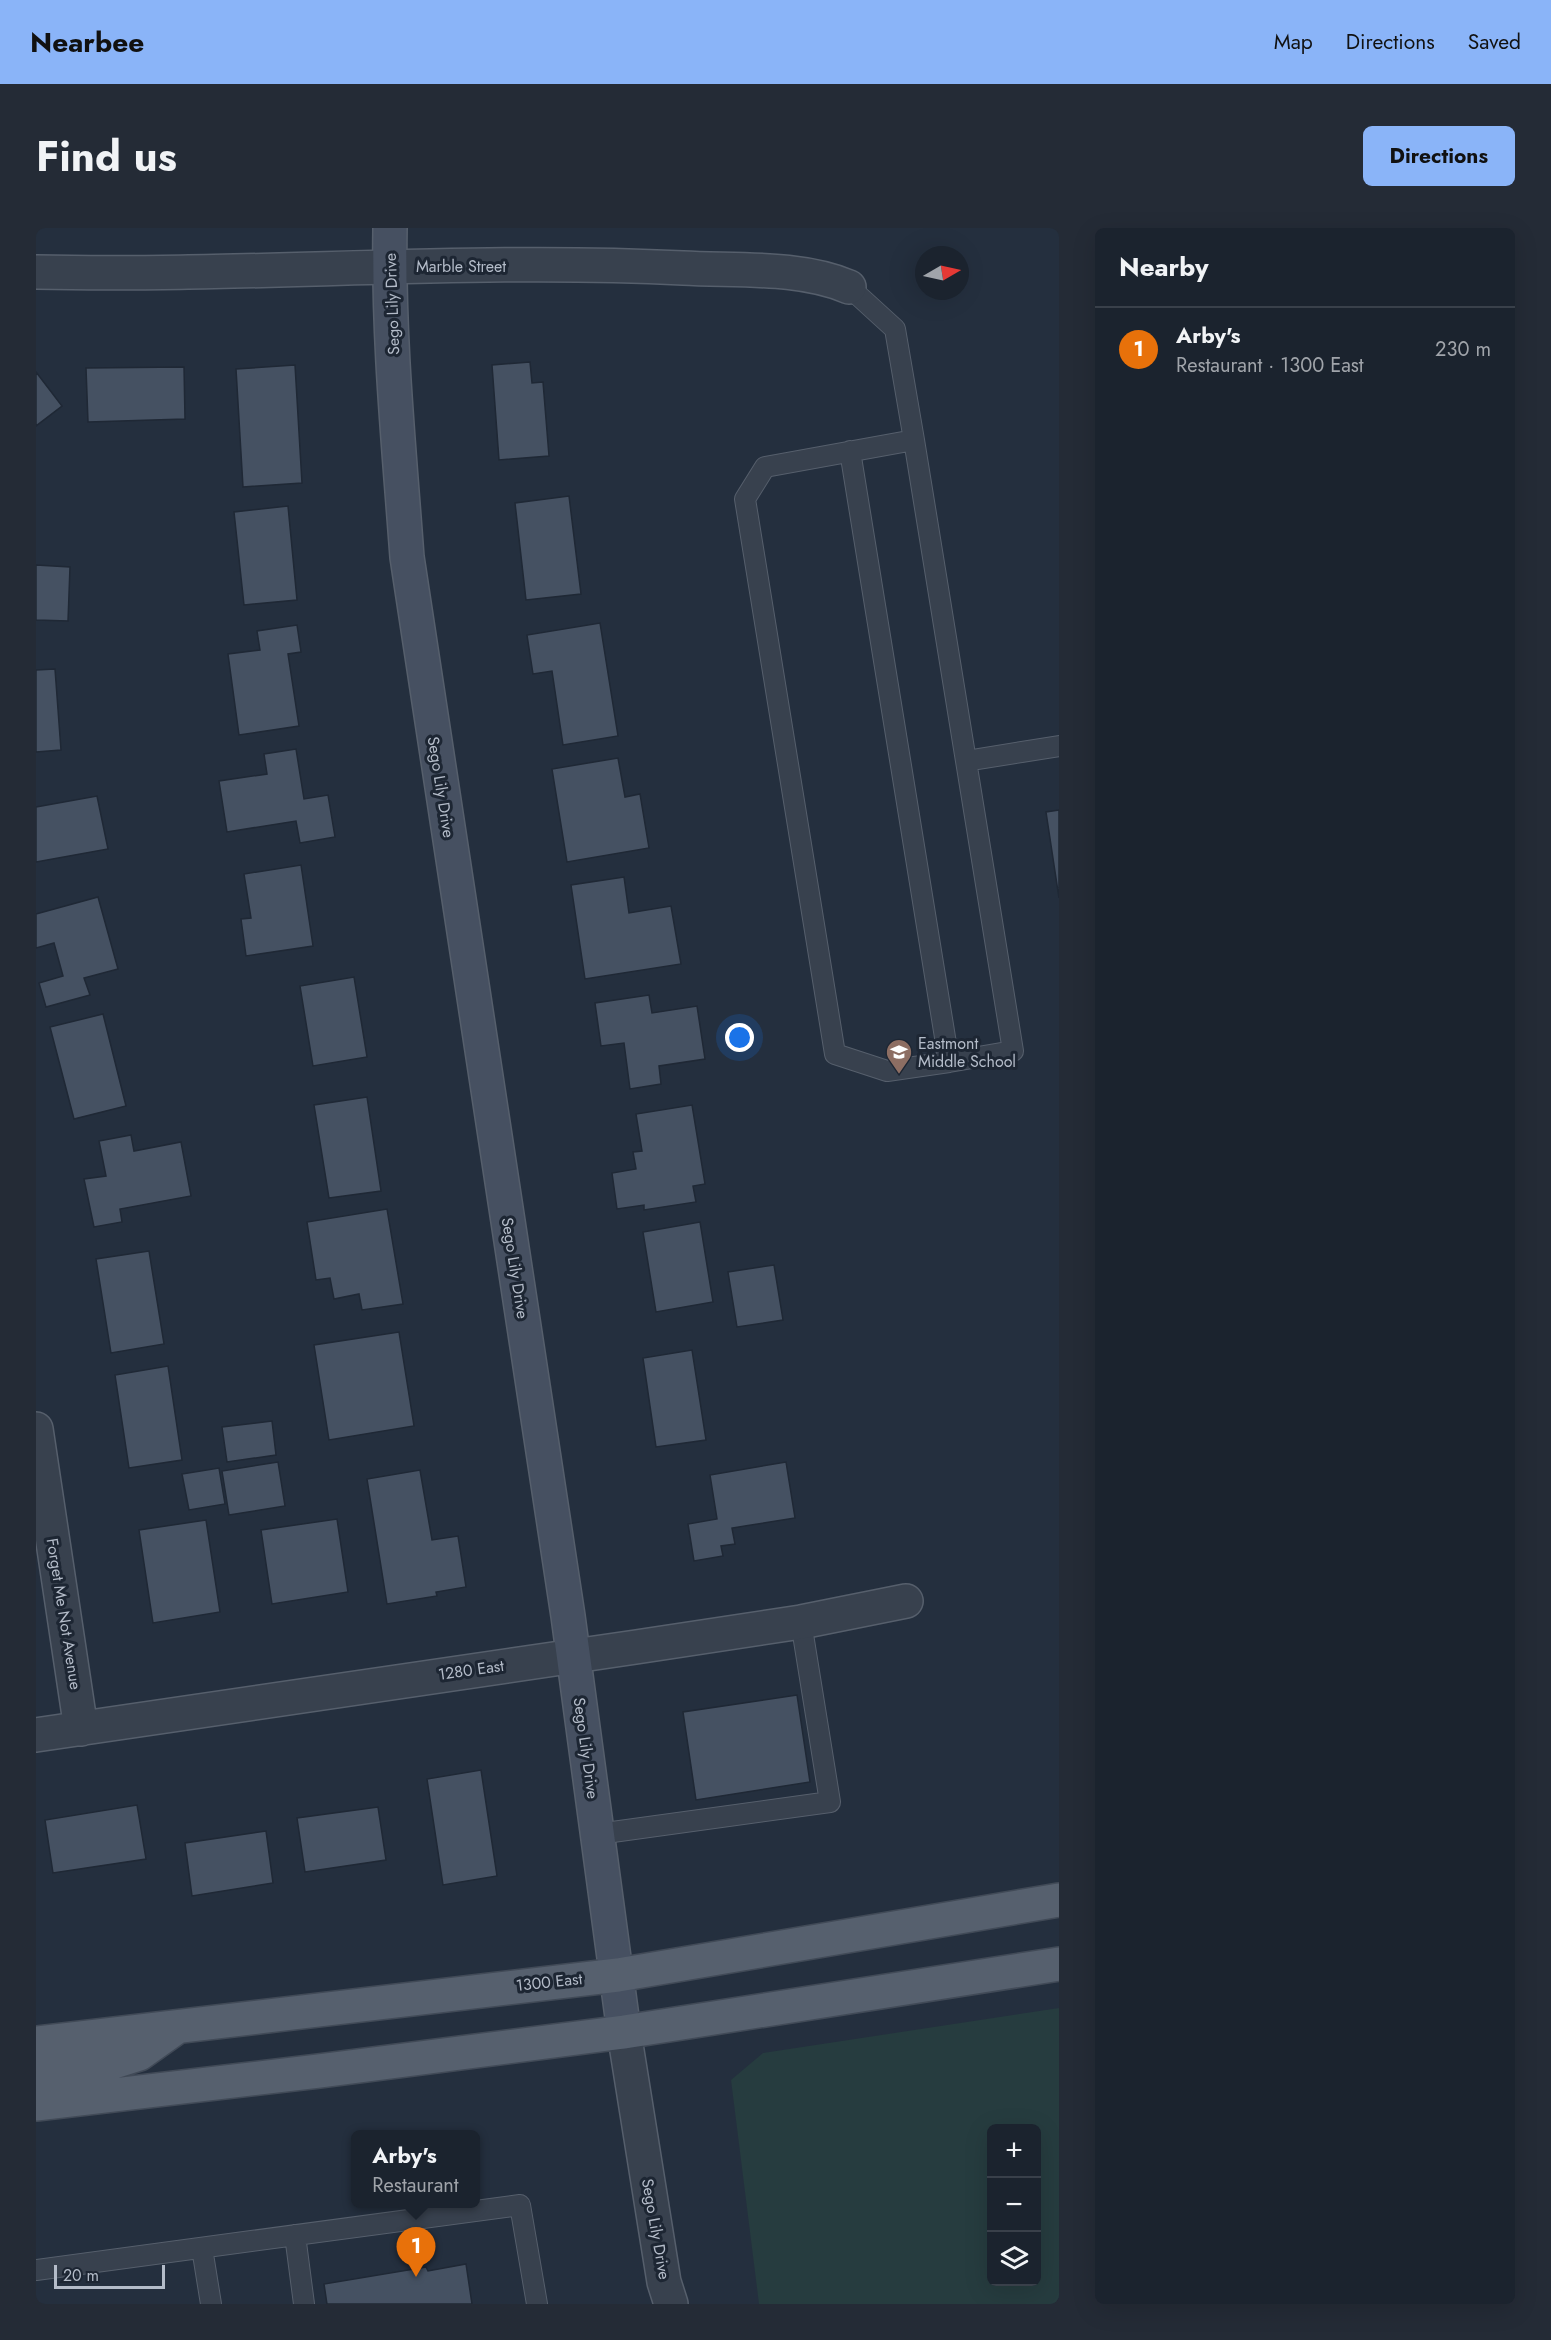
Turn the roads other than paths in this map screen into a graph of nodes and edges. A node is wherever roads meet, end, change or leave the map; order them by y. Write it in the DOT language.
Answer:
graph roads {
  1 [pos="390,228"];
  2 [pos="389,266"];
  3 [pos="36,272"];
  4 [pos="849,287"];
  5 [pos="914,440"];
  6 [pos="850,451"];
  7 [pos="1059,746"];
  8 [pos="966,761"];
  9 [pos="949,1062"];
  10 [pos="36,1429"];
  11 [pos="906,1601"];
  12 [pos="801,1622"];
  13 [pos="574,1656"];
  14 [pos="81,1728"];
  15 [pos="36,1735"];
  16 [pos="598,1834"];
  17 [pos="1059,1900"];
  18 [pos="1059,1964"];
  19 [pos="618,1975"];
  20 [pos="181,2025"];
  21 [pos="624,2032"];
  22 [pos="36,2043"];
  23 [pos="36,2074"];
  24 [pos="36,2104"];
  25 [pos="295,2235"];
  26 [pos="202,2248"];
  27 [pos="36,2270"];
  28 [pos="211,2304"];
  29 [pos="304,2304"];
  30 [pos="537,2304"];
  31 [pos="671,2304"];
  1 -- 2 [label="main road, Sego Lily Drive"];
  2 -- 3 [label="street, Marble Street"];
  2 -- 4 [label="street, Marble Street"];
  2 -- 13 [label="main road, Sego Lily Drive"];
  4 -- 5 [label="lane"];
  5 -- 6 [label="lane"];
  5 -- 8 [label="lane"];
  6 -- 9 [label="lane"];
  6 -- 9 [label="lane"];
  7 -- 8 [label="lane"];
  8 -- 9 [label="lane"];
  10 -- 14 [label="street, Forget Me Not Avenue"];
  11 -- 12 [label="street, 1280 East"];
  12 -- 13 [label="street, 1280 East"];
  12 -- 16 [label="lane"];
  13 -- 14 [label="street, 1280 East"];
  13 -- 16 [label="main road, Sego Lily Drive"];
  14 -- 15 [label="street, 1280 East"];
  16 -- 19 [label="main road, Sego Lily Drive"];
  17 -- 19 [label="main road, 1300 East"];
  18 -- 21 [label="main road"];
  19 -- 20 [label="main road, 1300 East"];
  19 -- 21 [label="main road, Sego Lily Drive"];
  20 -- 22 [label="main road, 1300 East"];
  20 -- 23 [label="main road"];
  21 -- 24 [label="main road"];
  21 -- 31 [label="street, Sego Lily Drive"];
  25 -- 26 [label="lane"];
  25 -- 29 [label="lane"];
  25 -- 30 [label="lane"];
  26 -- 27 [label="lane"];
  26 -- 28 [label="lane"];
}
